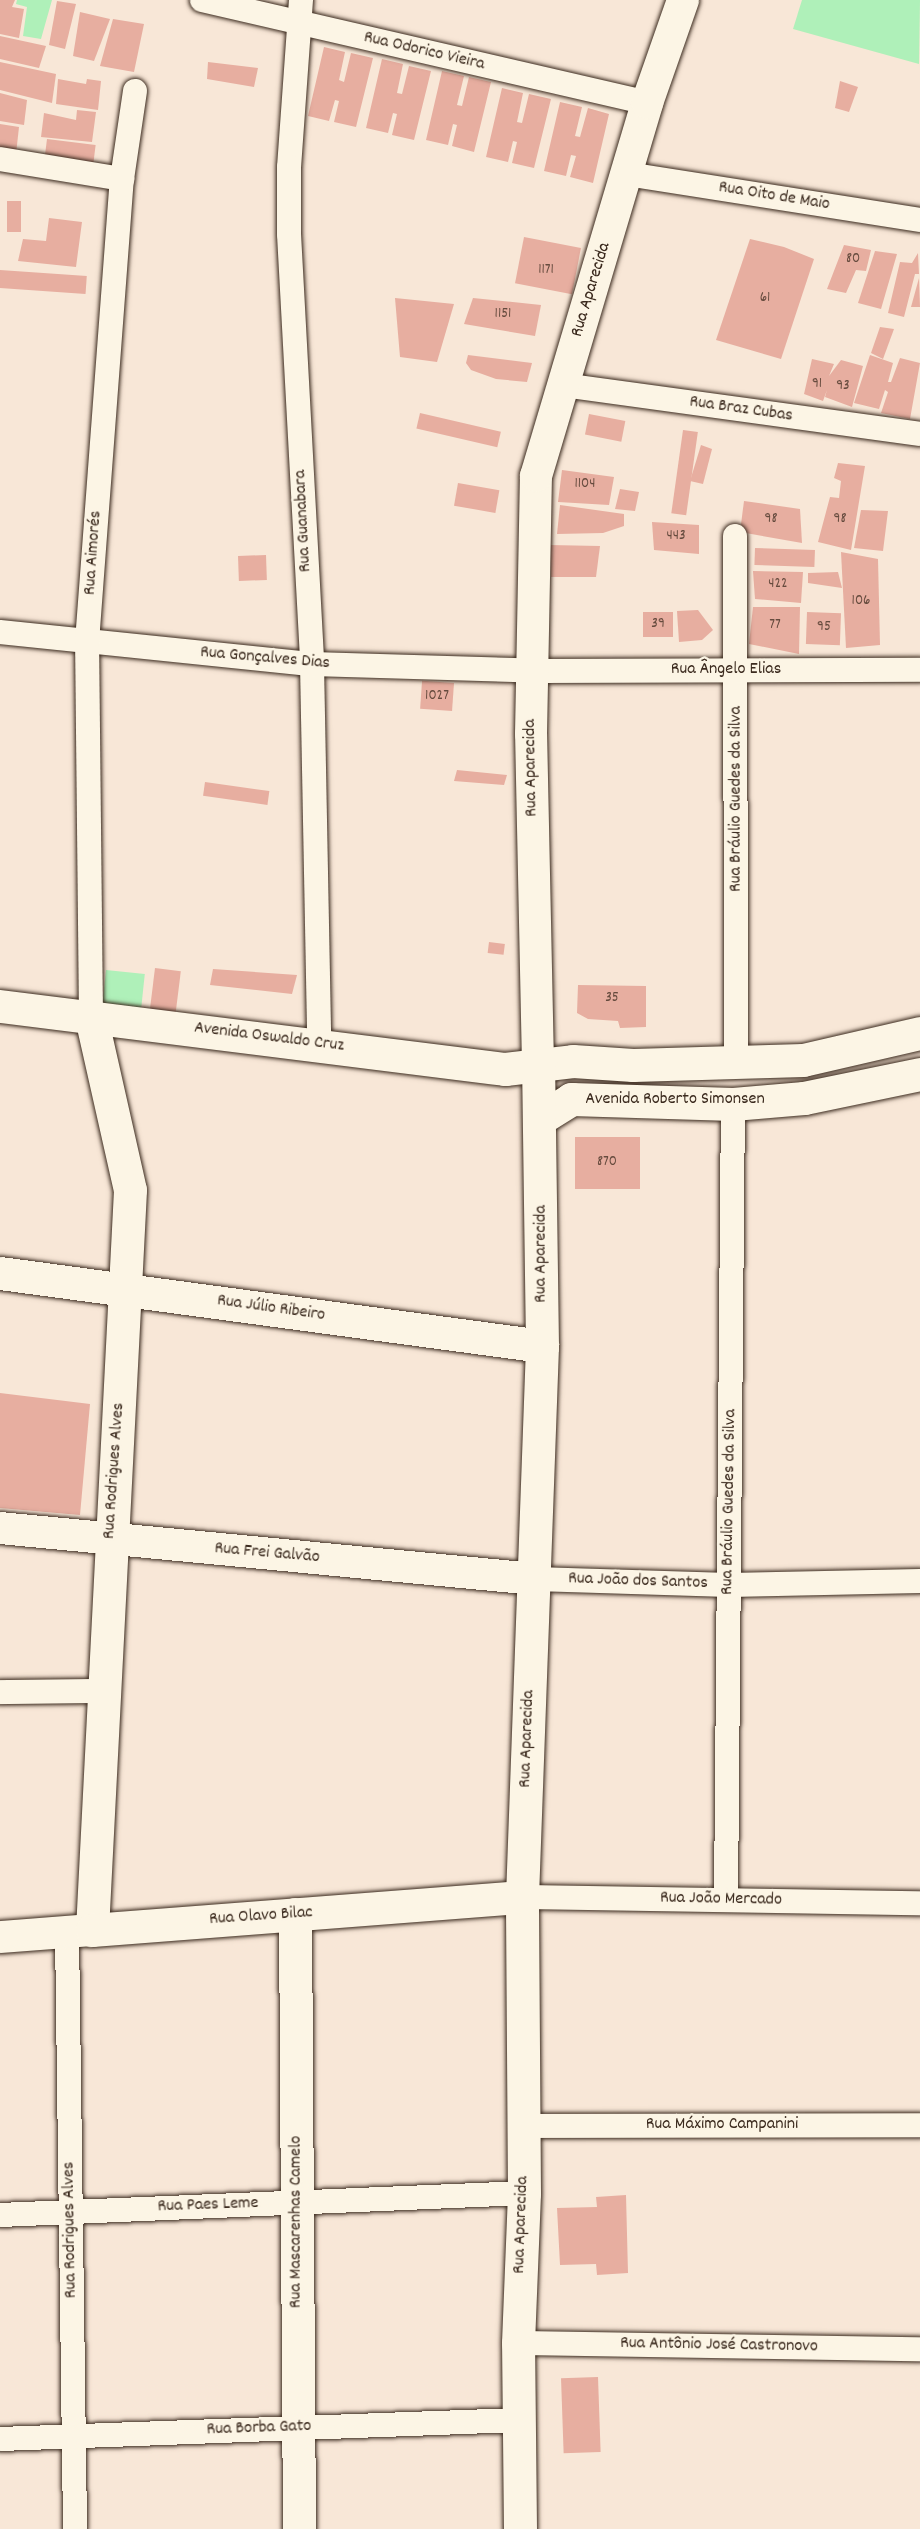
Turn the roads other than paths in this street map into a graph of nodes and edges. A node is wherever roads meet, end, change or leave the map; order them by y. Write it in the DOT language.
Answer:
graph roads {
  1 [pos="202,0"];
  2 [pos="683,0"];
  3 [pos="301,12"];
  4 [pos="135,91"];
  5 [pos="647,103"];
  6 [pos="0,159"];
  7 [pos="627,174"];
  8 [pos="122,179"];
  9 [pos="920,220"];
  10 [pos="563,386"];
  11 [pos="920,434"];
  12 [pos="735,536"];
  13 [pos="0,632"];
  14 [pos="87,642"];
  15 [pos="312,664"];
  16 [pos="532,670"];
  17 [pos="738,670"];
  18 [pos="920,670"];
  19 [pos="0,1006"];
  20 [pos="91,1017"];
  21 [pos="920,1033"];
  22 [pos="319,1043"];
  23 [pos="736,1063"];
  24 [pos="538,1065"];
  25 [pos="920,1074"];
  26 [pos="734,1104"];
  27 [pos="541,1118"];
  28 [pos="0,1273"];
  29 [pos="127,1290"];
  30 [pos="542,1346"];
  31 [pos="0,1528"];
  32 [pos="110,1539"];
  33 [pos="535,1579"];
  34 [pos="920,1581"];
  35 [pos="729,1585"];
  36 [pos="103,1691"];
  37 [pos="0,1692"];
  38 [pos="522,1897"];
  39 [pos="726,1900"];
  40 [pos="920,1903"];
  41 [pos="295,1914"];
  42 [pos="80,1931"];
  43 [pos="0,1937"];
  44 [pos="920,2125"];
  45 [pos="524,2126"];
  46 [pos="524,2193"];
  47 [pos="297,2202"];
  48 [pos="71,2211"];
  49 [pos="0,2215"];
  50 [pos="518,2343"];
  51 [pos="920,2349"];
  52 [pos="518,2420"];
  53 [pos="298,2428"];
  54 [pos="73,2436"];
  55 [pos="0,2439"];
  56 [pos="75,2529"];
  57 [pos="298,2529"];
  58 [pos="520,2529"];
  1 -- 3 [label="street, Rua Odorico Vieira"];
  2 -- 5 [label="street, Rua Aparecida"];
  3 -- 5 [label="street, Rua Odorico Vieira"];
  3 -- 15 [label="street, Rua Guanabara"];
  4 -- 8 [label="street, Rua Aimorés"];
  5 -- 7 [label="street, Rua Aparecida"];
  6 -- 8 [label="street"];
  7 -- 9 [label="street, Rua Oito de Maio"];
  7 -- 10 [label="street, Rua Aparecida"];
  8 -- 14 [label="street, Rua Aimorés"];
  10 -- 11 [label="street, Rua Braz Cubas"];
  10 -- 16 [label="street, Rua Aparecida"];
  12 -- 17 [label="street, Rua Bráulio Guedes da Silva"];
  13 -- 14 [label="street, Rua Gonçalves Dias"];
  14 -- 15 [label="street, Rua Gonçalves Dias"];
  14 -- 20 [label="street, Rua Aimorés"];
  15 -- 16 [label="street, Rua Gonçalves Dias"];
  15 -- 22 [label="street, Rua Guanabara"];
  16 -- 17 [label="street, Rua Ângelo Elias"];
  16 -- 24 [label="street, Rua Aparecida"];
  17 -- 18 [label="street, Rua Ângelo Elias"];
  17 -- 23 [label="street, Rua Bráulio Guedes da Silva"];
  19 -- 20 [label="main road, Avenida Oswaldo Cruz"];
  20 -- 22 [label="main road, Avenida Oswaldo Cruz"];
  20 -- 29 [label="main road, Rua Rodrigues Alves"];
  21 -- 23 [label="main road, Avenida Roberto Simonsen"];
  22 -- 24 [label="main road, Avenida Oswaldo Cruz"];
  23 -- 24 [label="main road, Avenida Roberto Simonsen"];
  24 -- 27 [label="main road, Rua Aparecida"];
  25 -- 26 [label="main road, Avenida Roberto Simonsen"];
  26 -- 27 [label="main road, Avenida Roberto Simonsen"];
  26 -- 35 [label="street, Rua Bráulio Guedes da Silva"];
  27 -- 30 [label="main road, Rua Aparecida"];
  28 -- 29 [label="main road, Rua Júlio Ribeiro"];
  29 -- 30 [label="main road, Rua Júlio Ribeiro"];
  29 -- 32 [label="main road, Rua Rodrigues Alves"];
  30 -- 33 [label="main road, Rua Aparecida"];
  31 -- 32 [label="street, Rua Frei Galvão"];
  32 -- 33 [label="street, Rua Frei Galvão"];
  32 -- 36 [label="main road, Rua Rodrigues Alves"];
  33 -- 35 [label="street, Rua João dos Santos"];
  33 -- 38 [label="main road, Rua Aparecida"];
  34 -- 35 [label="street, Rua João dos Santos"];
  35 -- 39 [label="street, Rua Bráulio Guedes da Silva"];
  36 -- 37 [label="street"];
  36 -- 42 [label="main road, Rua Rodrigues Alves"];
  38 -- 39 [label="street, Rua João Mercado"];
  38 -- 41 [label="main road, Rua Olavo Bilac"];
  38 -- 45 [label="main road, Rua Aparecida"];
  39 -- 40 [label="street, Rua João Mercado"];
  41 -- 42 [label="main road, Rua Olavo Bilac"];
  41 -- 47 [label="main road, Rua Mascarenhas Camelo"];
  42 -- 43 [label="street, Rua Olavo Bilac"];
  42 -- 48 [label="street, Rua Rodrigues Alves"];
  44 -- 45 [label="street, Rua Máximo Campanini"];
  45 -- 46 [label="main road, Rua Aparecida"];
  46 -- 47 [label="street, Rua Paes Leme"];
  46 -- 50 [label="main road, Rua Aparecida"];
  47 -- 48 [label="street, Rua Paes Leme"];
  47 -- 53 [label="main road, Rua Mascarenhas Camelo"];
  48 -- 49 [label="street, Rua Paes Leme"];
  48 -- 54 [label="street, Rua Rodrigues Alves"];
  50 -- 51 [label="street, Rua Antônio José Castronovo"];
  50 -- 52 [label="main road, Rua Aparecida"];
  52 -- 53 [label="street, Rua Borba Gato"];
  52 -- 58 [label="main road, Rua Aparecida"];
  53 -- 54 [label="street, Rua Borba Gato"];
  53 -- 57 [label="main road, Rua Mascarenhas Camelo"];
  54 -- 55 [label="street, Rua Borba Gato"];
  54 -- 56 [label="street, Rua Rodrigues Alves"];
}
